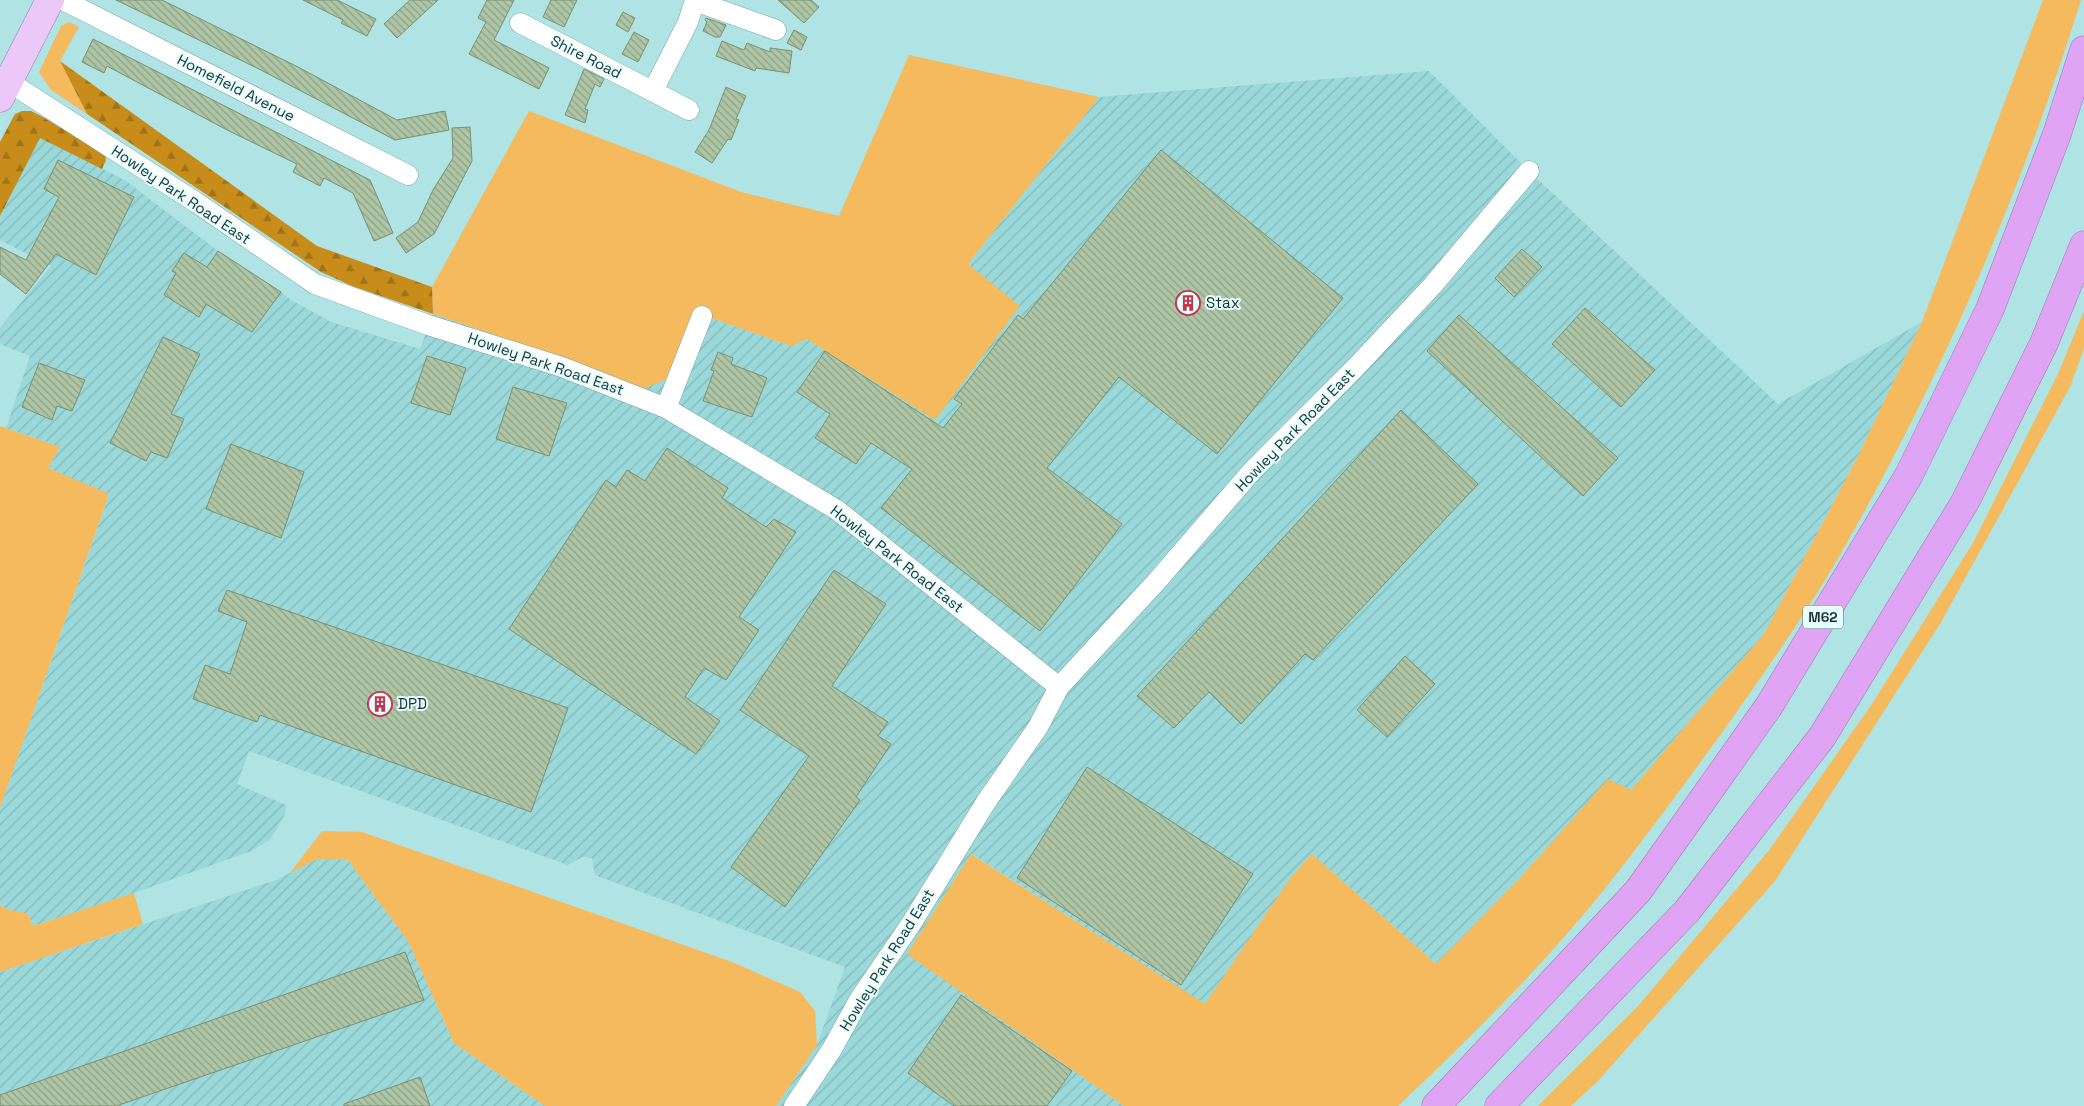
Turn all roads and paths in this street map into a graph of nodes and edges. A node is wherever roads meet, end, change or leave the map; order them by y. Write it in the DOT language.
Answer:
graph roads {
  1 [pos="695,0"];
  2 [pos="47,2"];
  3 [pos="520,23"];
  4 [pos="776,30"];
  5 [pos="2084,50"];
  6 [pos="4,90"];
  7 [pos="653,91"];
  8 [pos="689,110"];
  9 [pos="1529,171"];
  10 [pos="408,175"];
  11 [pos="2084,245"];
  12 [pos="702,316"];
  13 [pos="666,408"];
  14 [pos="1059,687"];
  15 [pos="794,1106"];
  16 [pos="1436,1106"];
  17 [pos="1499,1106"];
  1 -- 4 [label="street"];
  1 -- 7 [label="street"];
  2 -- 6 [label="main road"];
  2 -- 10 [label="street, Homefield Avenue"];
  3 -- 7 [label="street, Shire Road"];
  5 -- 16 [label="highway, M62"];
  6 -- 13 [label="street, Howley Park Road East"];
  7 -- 8 [label="street, Shire Road"];
  9 -- 14 [label="street, Howley Park Road East"];
  11 -- 17 [label="highway"];
  12 -- 13 [label="street"];
  13 -- 14 [label="street, Howley Park Road East"];
  14 -- 15 [label="street, Howley Park Road East"];
}
